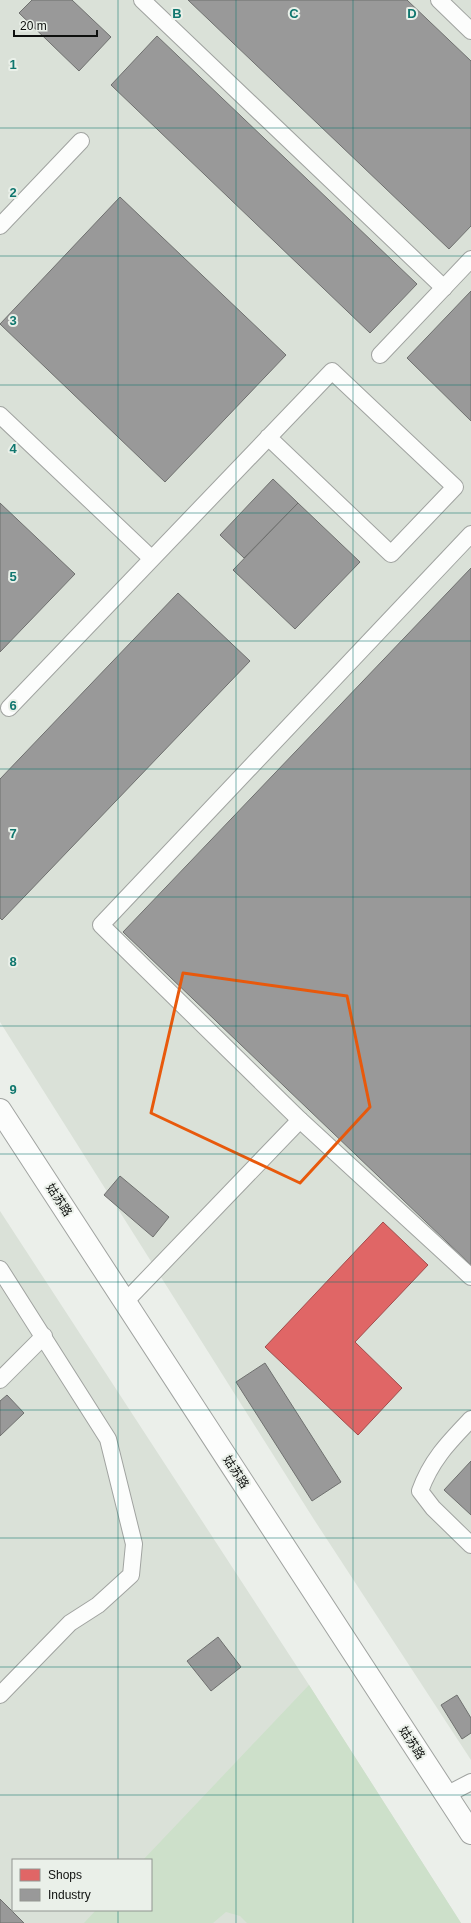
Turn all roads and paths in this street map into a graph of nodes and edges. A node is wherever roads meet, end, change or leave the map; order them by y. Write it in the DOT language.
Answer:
graph roads {
  1 [pos="142,0"];
  2 [pos="439,0"];
  3 [pos="471,31"];
  4 [pos="81,141"];
  5 [pos="0,226"];
  6 [pos="471,259"];
  7 [pos="444,288"];
  8 [pos="380,355"];
  9 [pos="0,415"];
  10 [pos="268,437"];
  11 [pos="471,534"];
  12 [pos="151,558"];
  13 [pos="9,708"];
  14 [pos="0,1110"];
  15 [pos="300,1120"];
  16 [pos="0,1269"];
  17 [pos="471,1276"];
  18 [pos="125,1302"];
  19 [pos="44,1336"];
  20 [pos="0,1380"];
  21 [pos="471,1419"];
  22 [pos="471,1546"];
  23 [pos="0,1695"];
  24 [pos="471,1782"];
  25 [pos="446,1794"];
  26 [pos="471,1833"];
  1 -- 7 [label="lane"];
  2 -- 3 [label="lane"];
  4 -- 5 [label="lane"];
  6 -- 7 [label="lane"];
  7 -- 8 [label="lane"];
  9 -- 12 [label="lane"];
  10 -- 10 [label="lane"];
  10 -- 12 [label="lane"];
  11 -- 15 [label="lane"];
  12 -- 13 [label="lane"];
  14 -- 18 [label="street, 姑苏路"];
  15 -- 17 [label="lane"];
  15 -- 18 [label="lane"];
  16 -- 19 [label="lane"];
  18 -- 25 [label="street, 姑苏路"];
  19 -- 20 [label="lane"];
  19 -- 23 [label="lane"];
  21 -- 22 [label="lane"];
  24 -- 25 [label="lane"];
  25 -- 26 [label="street, 姑苏路"];
}
